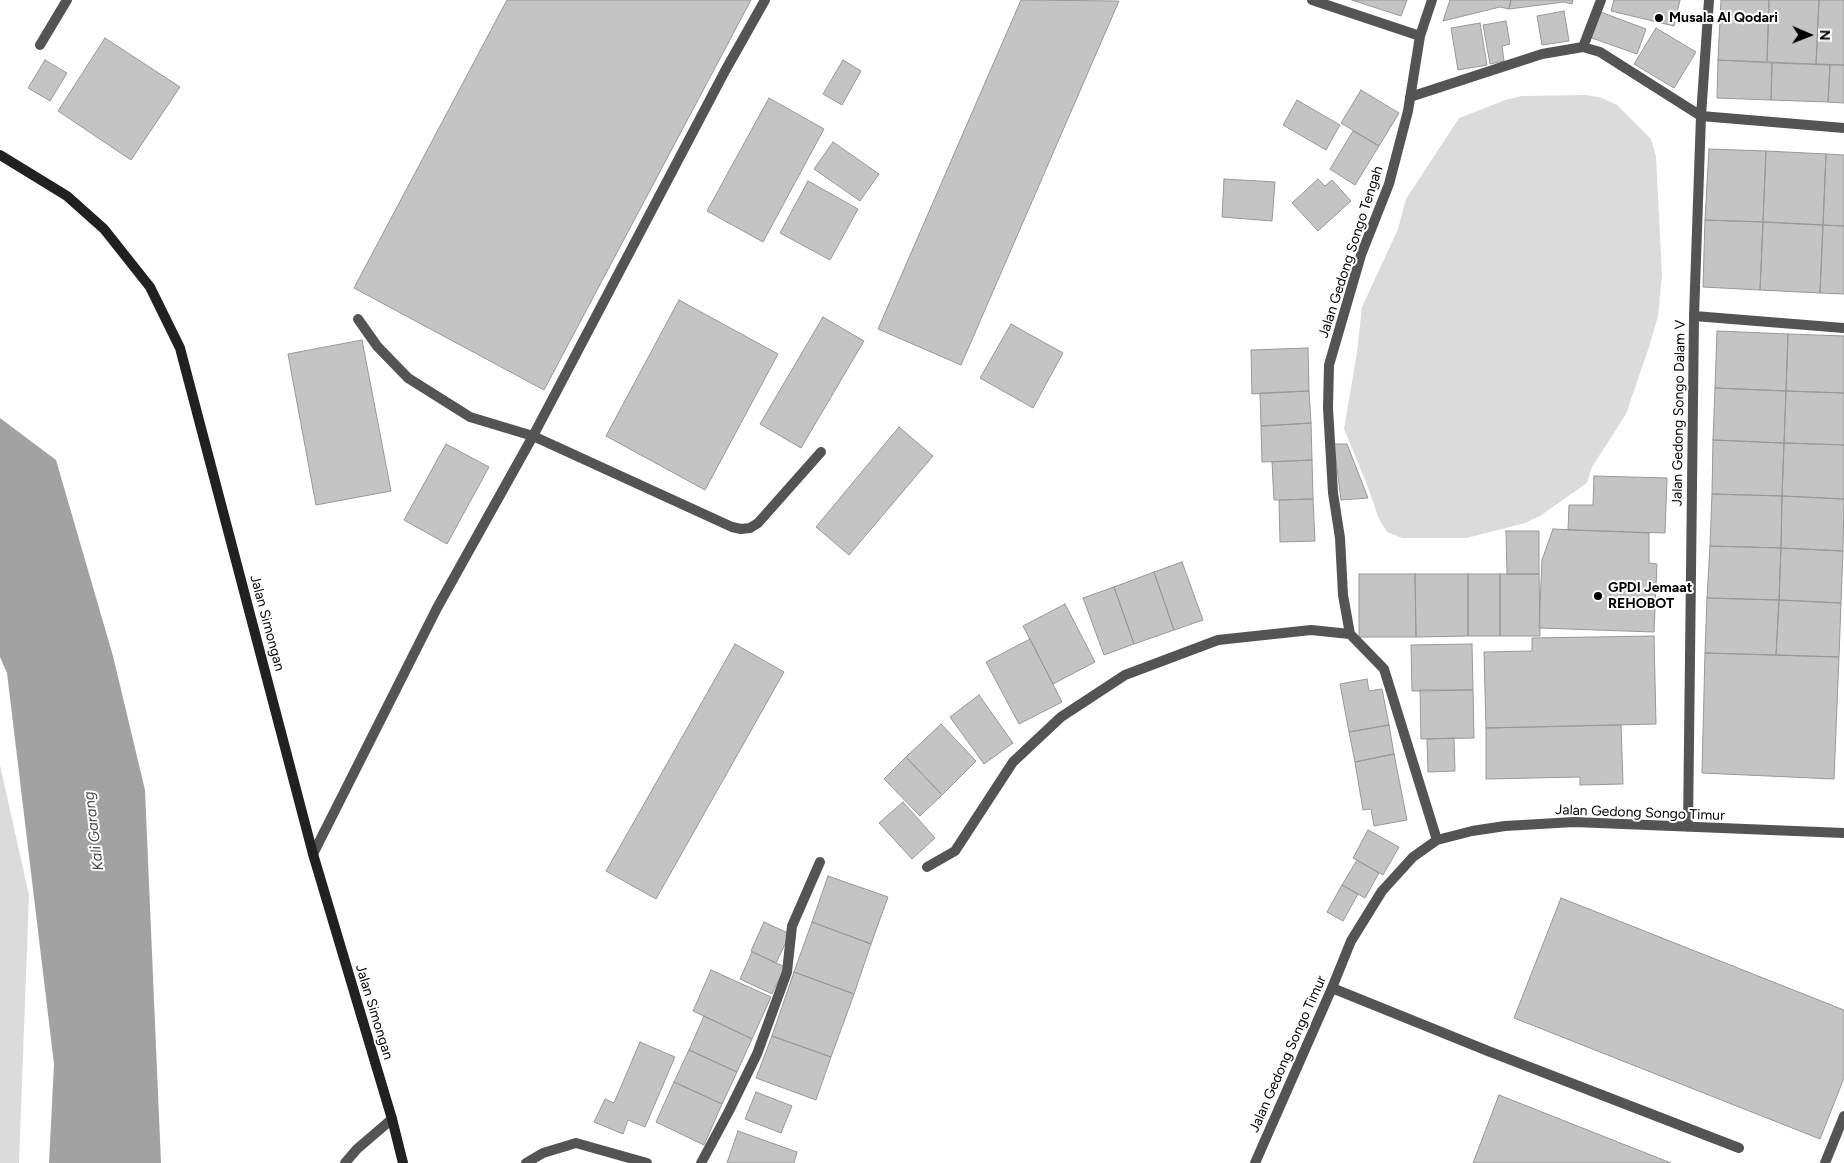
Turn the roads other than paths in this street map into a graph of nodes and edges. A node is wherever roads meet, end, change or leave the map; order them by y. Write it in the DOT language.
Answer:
graph roads {
  1 [pos="67,0"];
  2 [pos="765,0"];
  3 [pos="1312,0"];
  4 [pos="1432,0"];
  5 [pos="1600,0"];
  6 [pos="1709,0"];
  7 [pos="1420,36"];
  8 [pos="40,45"];
  9 [pos="1583,46"];
  10 [pos="1410,97"];
  11 [pos="1702,116"];
  12 [pos="1844,128"];
  13 [pos="0,155"];
  14 [pos="1694,316"];
  15 [pos="358,318"];
  16 [pos="1844,328"];
  17 [pos="533,436"];
  18 [pos="820,452"];
  19 [pos="1350,634"];
  20 [pos="1688,827"];
  21 [pos="1844,833"];
  22 [pos="1437,840"];
  23 [pos="313,854"];
  24 [pos="820,862"];
  25 [pos="927,867"];
  26 [pos="1332,988"];
  27 [pos="1844,1116"];
  28 [pos="392,1120"];
  29 [pos="1740,1148"];
  30 [pos="345,1163"];
  31 [pos="403,1163"];
  32 [pos="526,1163"];
  33 [pos="647,1163"];
  34 [pos="701,1163"];
  35 [pos="1255,1163"];
  36 [pos="1825,1163"];
  1 -- 8 [label="street"];
  2 -- 17 [label="street"];
  3 -- 7 [label="street"];
  4 -- 7 [label="street, Jalan Gedong Songo Tengah"];
  5 -- 9 [label="street"];
  6 -- 11 [label="street, Jalan Gedong Songo Dalam V"];
  7 -- 10 [label="street, Jalan Gedong Songo Tengah"];
  9 -- 10 [label="street"];
  9 -- 11 [label="street"];
  10 -- 19 [label="street, Jalan Gedong Songo Tengah"];
  11 -- 12 [label="street"];
  11 -- 14 [label="street, Jalan Gedong Songo Dalam V"];
  13 -- 23 [label="main road, Jalan Simongan"];
  14 -- 16 [label="street"];
  14 -- 20 [label="street, Jalan Gedong Songo Dalam V"];
  15 -- 17 [label="street"];
  17 -- 18 [label="street"];
  17 -- 23 [label="street"];
  19 -- 22 [label="street"];
  19 -- 25 [label="street"];
  20 -- 21 [label="street, Jalan Gedong Songo Timur"];
  20 -- 22 [label="street, Jalan Gedong Songo Timur"];
  22 -- 26 [label="street, Jalan Gedong Songo Timur"];
  23 -- 28 [label="main road, Jalan Simongan"];
  24 -- 34 [label="street"];
  26 -- 29 [label="street"];
  26 -- 35 [label="street, Jalan Gedong Songo Timur"];
  27 -- 36 [label="street"];
  28 -- 30 [label="street"];
  28 -- 31 [label="main road, Jalan Simongan"];
  32 -- 33 [label="street"];
}
